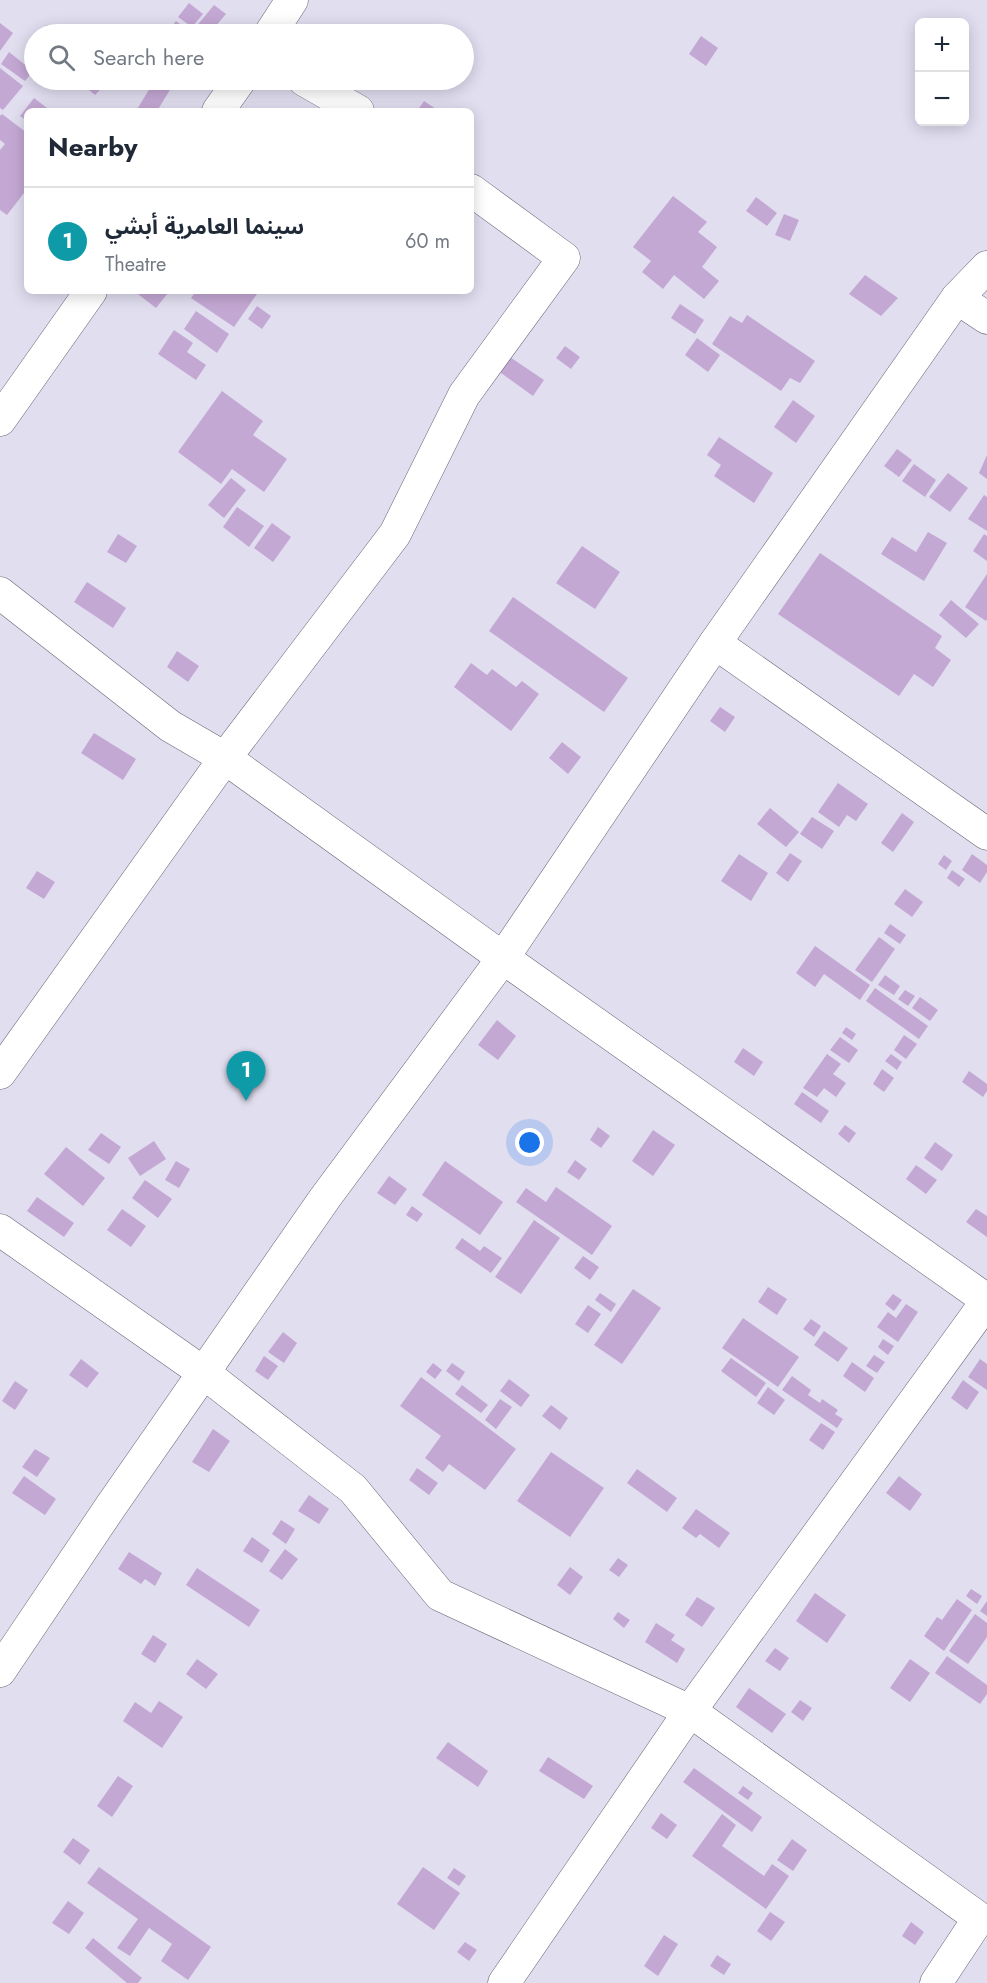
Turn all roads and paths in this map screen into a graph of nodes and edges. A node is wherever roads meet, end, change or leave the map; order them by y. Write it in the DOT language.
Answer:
graph roads {
  1 [pos="292,0"];
  2 [pos="276,24"];
  3 [pos="233,90"];
  4 [pos="321,90"];
  5 [pos="220,108"];
  6 [pos="353,108"];
  7 [pos="474,192"];
  8 [pos="987,267"];
  9 [pos="89,294"];
  10 [pos="957,298"];
  11 [pos="987,318"];
  12 [pos="0,420"];
  13 [pos="0,593"];
  14 [pos="715,643"];
  15 [pos="225,758"];
  16 [pos="987,834"];
  17 [pos="503,958"];
  18 [pos="0,1073"];
  19 [pos="0,1230"];
  20 [pos="987,1300"];
  21 [pos="204,1373"];
  22 [pos="0,1671"];
  23 [pos="690,1711"];
  24 [pos="983,1921"];
  25 [pos="504,1983"];
  26 [pos="936,1983"];
  1 -- 2 [label="street"];
  3 -- 5 [label="street"];
  4 -- 6 [label="street"];
  7 -- 15 [label="street"];
  8 -- 10 [label="street"];
  9 -- 12 [label="street"];
  10 -- 11 [label="street"];
  10 -- 14 [label="street"];
  13 -- 15 [label="street"];
  14 -- 16 [label="street"];
  14 -- 17 [label="street"];
  15 -- 17 [label="street"];
  15 -- 18 [label="street"];
  17 -- 20 [label="street"];
  17 -- 21 [label="street"];
  19 -- 21 [label="street"];
  20 -- 23 [label="street"];
  21 -- 22 [label="street"];
  21 -- 23 [label="street"];
  23 -- 24 [label="street"];
  23 -- 25 [label="street"];
  24 -- 26 [label="street"];
}
